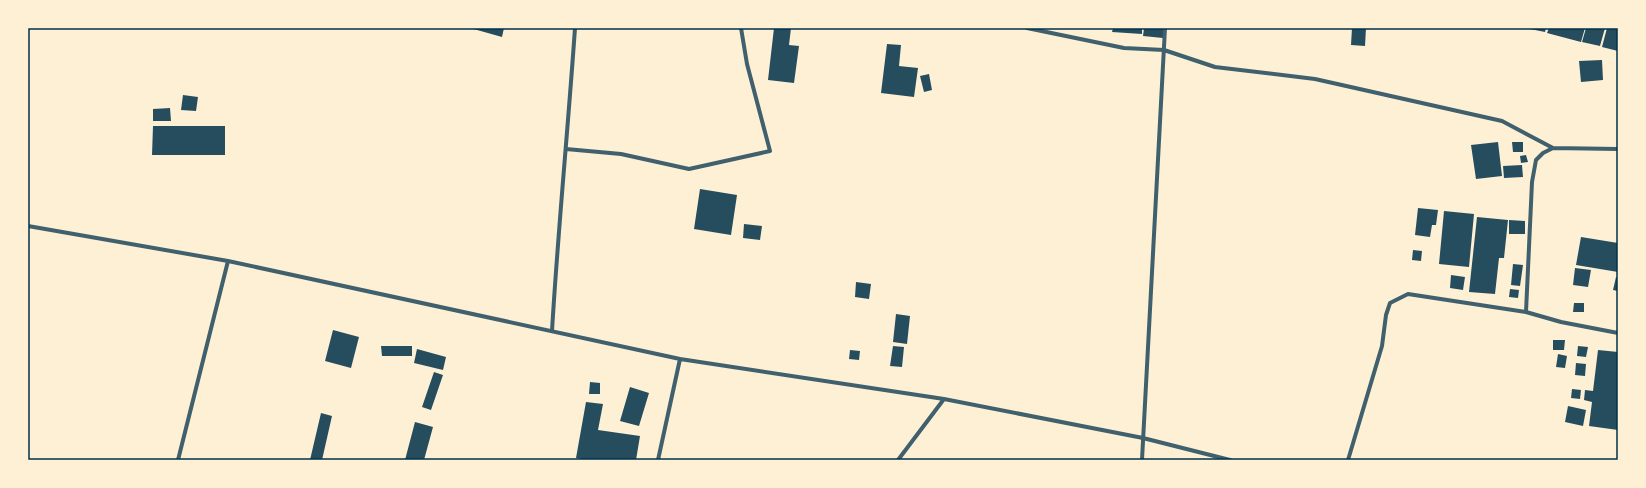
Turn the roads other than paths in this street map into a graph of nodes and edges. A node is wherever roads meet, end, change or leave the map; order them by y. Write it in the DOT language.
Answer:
graph roads {
  1 [pos="575,28"];
  2 [pos="741,28"];
  3 [pos="1027,28"];
  4 [pos="1165,28"];
  5 [pos="1164,50"];
  6 [pos="1553,148"];
  7 [pos="566,149"];
  8 [pos="1618,149"];
  9 [pos="28,226"];
  10 [pos="228,261"];
  11 [pos="1526,312"];
  12 [pos="552,331"];
  13 [pos="1618,333"];
  14 [pos="680,359"];
  15 [pos="944,399"];
  16 [pos="1143,438"];
  17 [pos="178,460"];
  18 [pos="658,460"];
  19 [pos="898,460"];
  20 [pos="1142,460"];
  21 [pos="1230,460"];
  22 [pos="1348,460"];
  1 -- 7 [label="street"];
  2 -- 7 [label="street"];
  3 -- 5 [label="street"];
  4 -- 5 [label="street"];
  5 -- 6 [label="street"];
  5 -- 16 [label="street"];
  6 -- 8 [label="street"];
  6 -- 11 [label="street"];
  7 -- 12 [label="street"];
  9 -- 10 [label="street"];
  10 -- 12 [label="street"];
  10 -- 17 [label="street"];
  11 -- 13 [label="street"];
  11 -- 22 [label="street"];
  12 -- 14 [label="street"];
  14 -- 15 [label="street"];
  14 -- 18 [label="street"];
  15 -- 16 [label="street"];
  15 -- 19 [label="street"];
  16 -- 20 [label="street"];
  16 -- 21 [label="street"];
}
